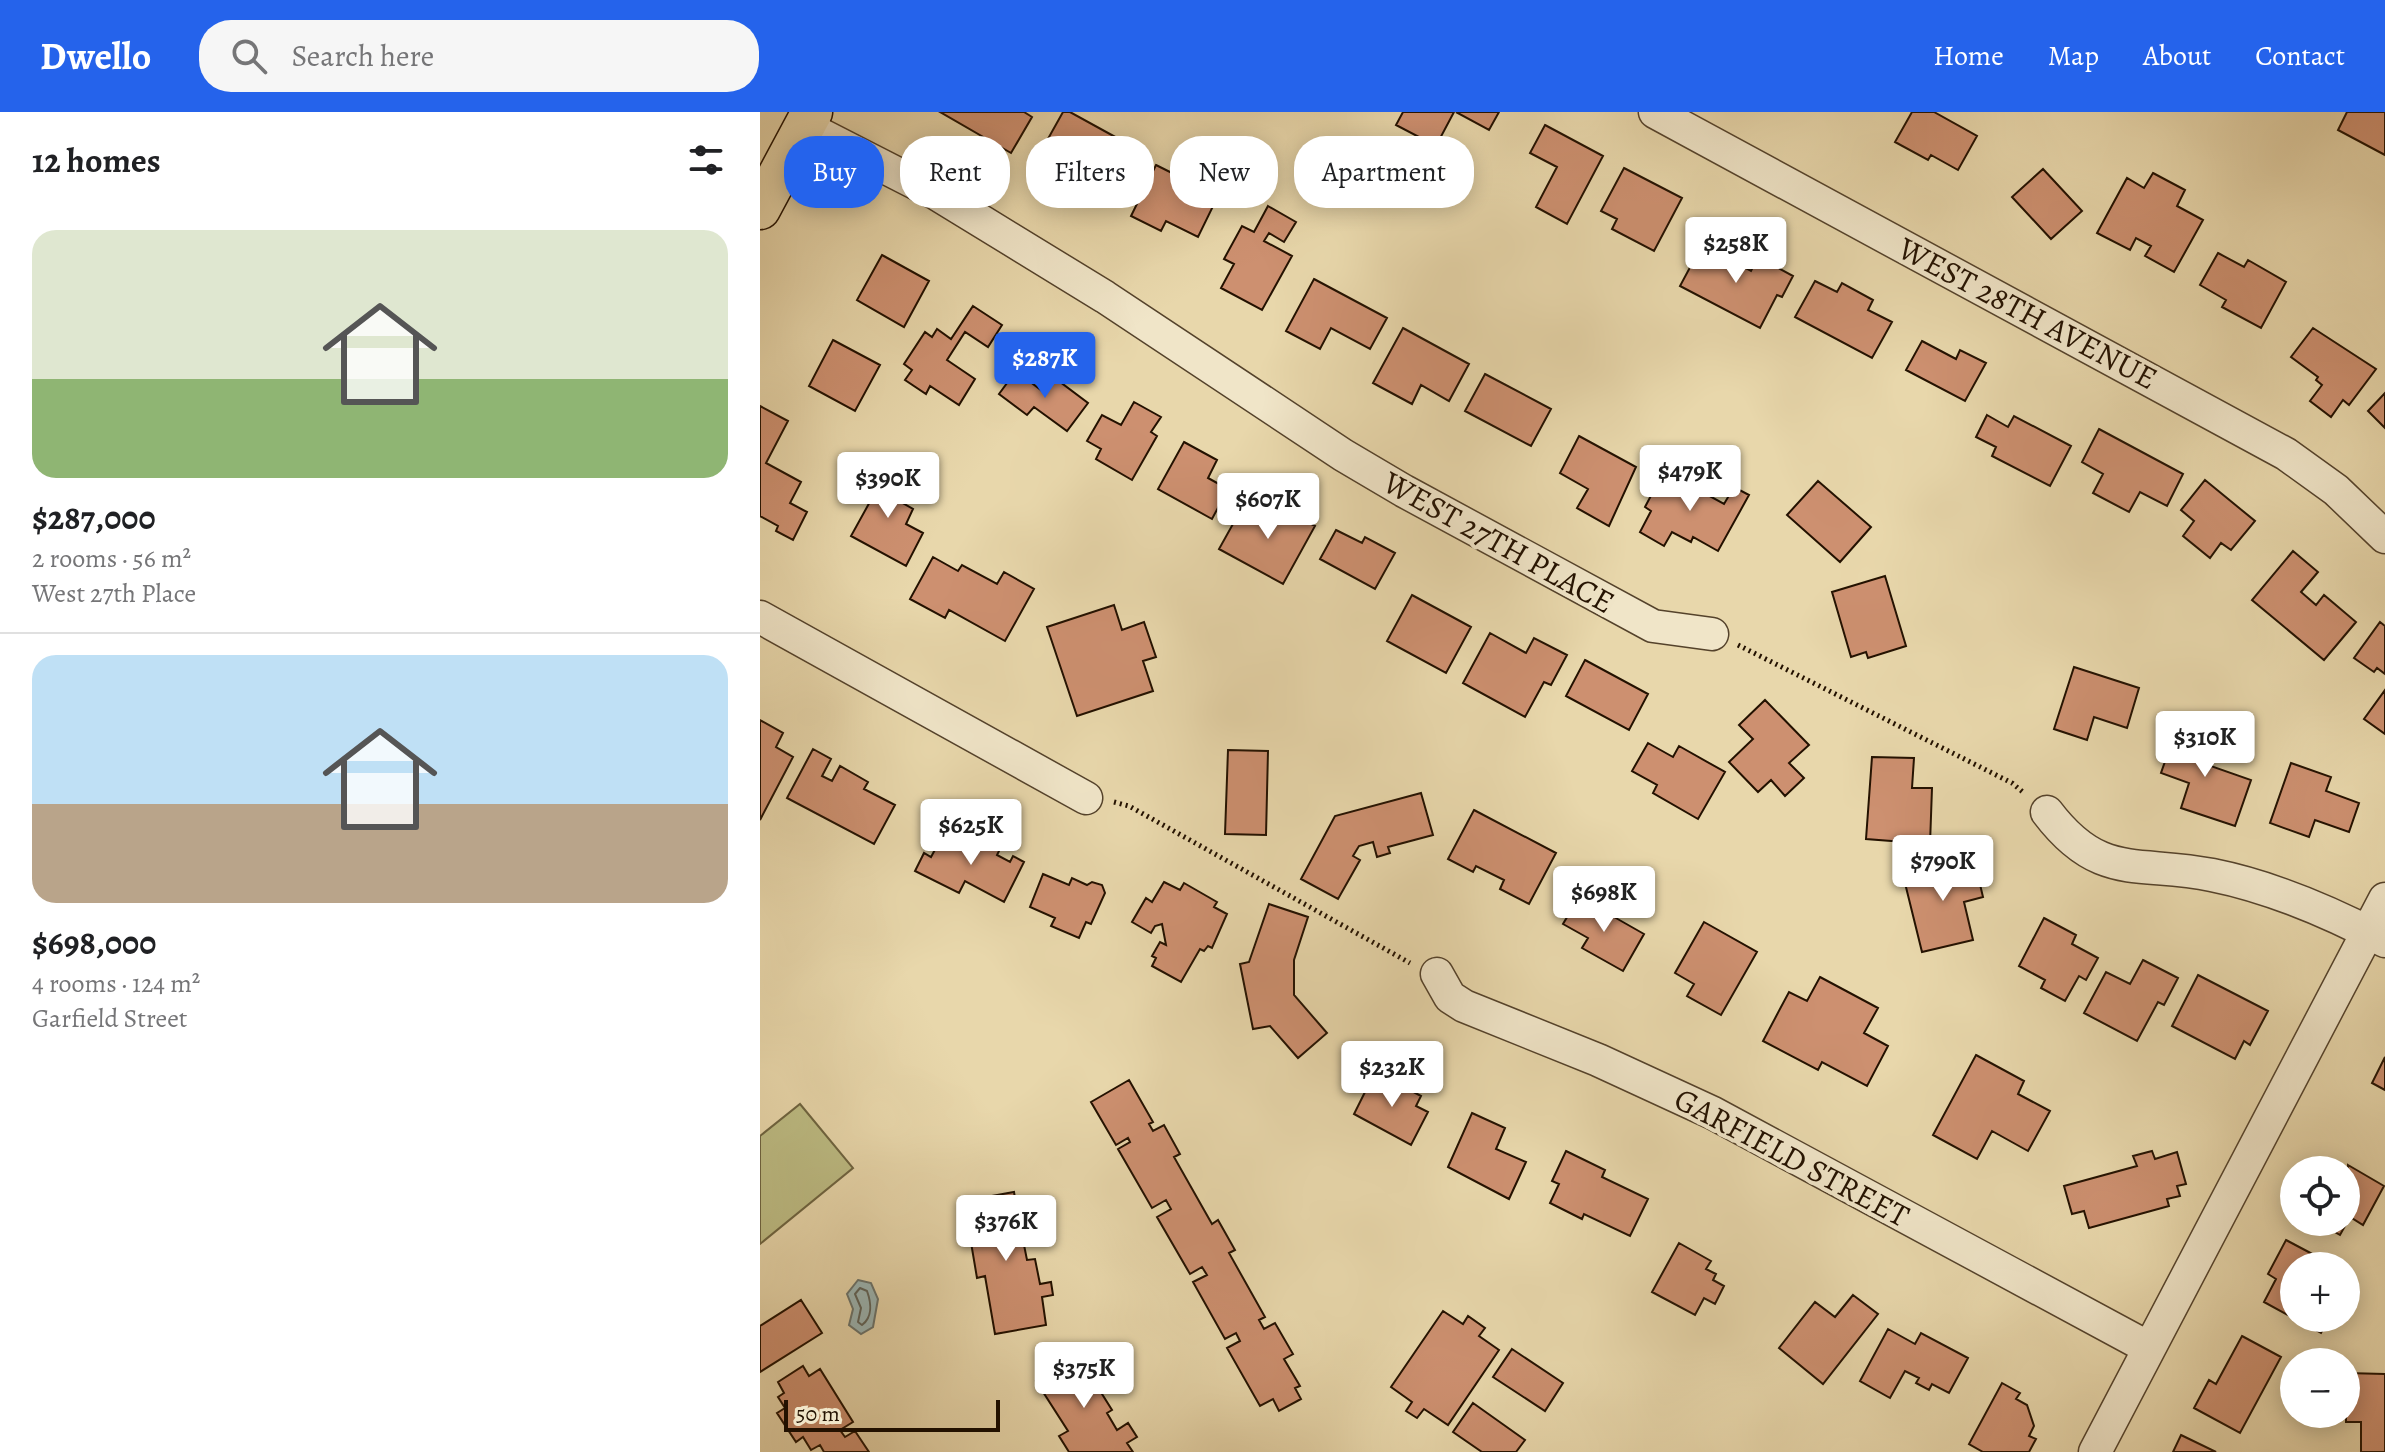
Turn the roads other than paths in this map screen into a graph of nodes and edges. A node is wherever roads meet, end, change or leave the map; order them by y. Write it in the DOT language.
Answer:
graph roads {
  1 [pos="1655,112"];
  2 [pos="808,119"];
  3 [pos="760,209"];
  4 [pos="2385,537"];
  5 [pos="760,617"];
  6 [pos="1712,634"];
  7 [pos="1086,798"];
  8 [pos="2047,812"];
  9 [pos="2385,899"];
  10 [pos="2376,936"];
  11 [pos="1437,974"];
  12 [pos="2149,1348"];
  13 [pos="2095,1452"];
  1 -- 4 [label="street, WEST 28TH AVENUE"];
  2 -- 3 [label="main road"];
  2 -- 6 [label="street, WEST 27TH PLACE"];
  5 -- 7 [label="street"];
  8 -- 10 [label="street"];
  9 -- 10 [label="street"];
  10 -- 12 [label="street"];
  11 -- 12 [label="street, GARFIELD STREET"];
  12 -- 13 [label="street"];
}
